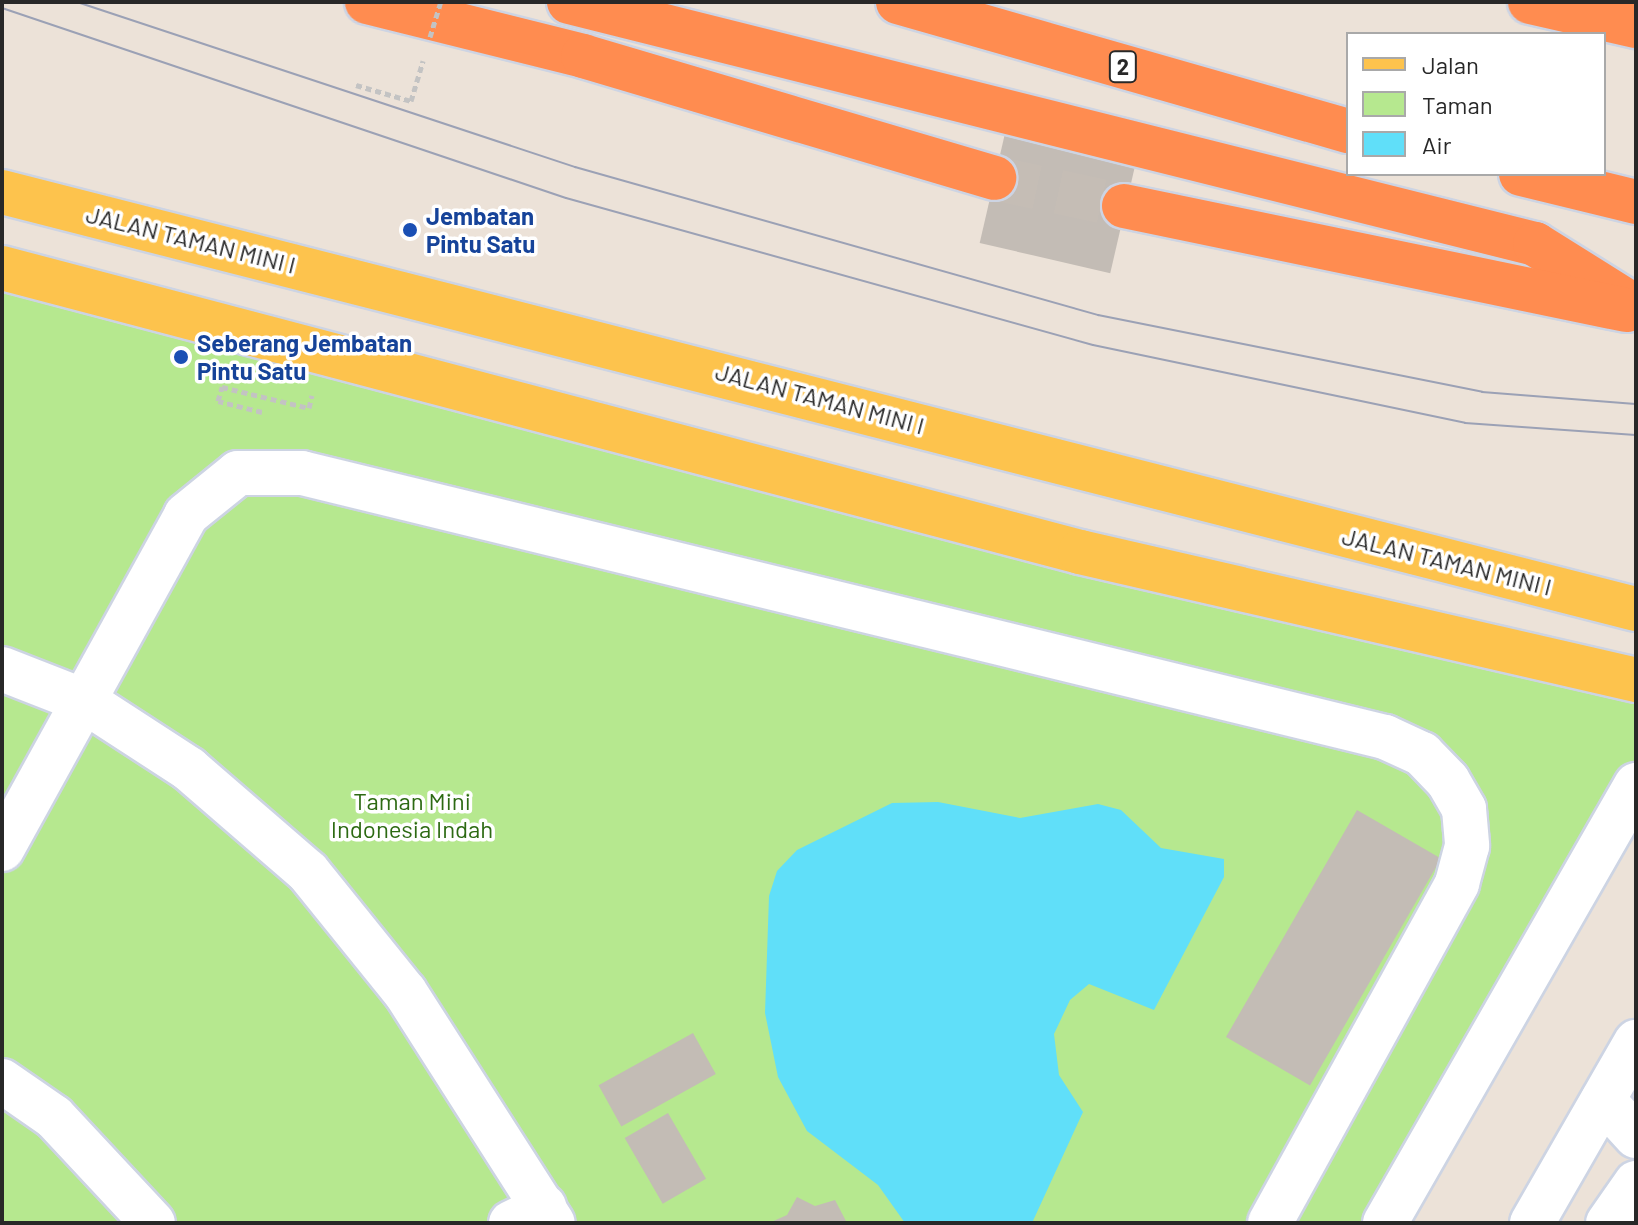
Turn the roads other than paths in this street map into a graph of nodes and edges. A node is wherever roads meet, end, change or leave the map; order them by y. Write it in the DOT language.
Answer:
graph roads {
  1 [pos="367,2"];
  2 [pos="569,2"];
  3 [pos="898,2"];
  4 [pos="1530,2"];
  5 [pos="1636,26"];
  6 [pos="1346,130"];
  7 [pos="1529,176"];
  8 [pos="994,178"];
  9 [pos="2,192"];
  10 [pos="1636,202"];
  11 [pos="1124,206"];
  12 [pos="2,268"];
  13 [pos="1636,309"];
  14 [pos="1636,609"];
  15 [pos="2,669"];
  16 [pos="1636,680"];
  17 [pos="86,702"];
  18 [pos="1636,785"];
  19 [pos="2,849"];
  20 [pos="1636,1042"];
  21 [pos="2,1081"];
  22 [pos="1603,1100"];
  23 [pos="1636,1136"];
  24 [pos="1636,1183"];
  25 [pos="536,1218"];
  26 [pos="153,1223"];
  27 [pos="1270,1223"];
  28 [pos="1385,1223"];
  29 [pos="1532,1223"];
  30 [pos="1608,1223"];
  1 -- 8 [label="highway"];
  2 -- 13 [label="highway"];
  3 -- 6 [label="highway, 2"];
  4 -- 5 [label="highway"];
  7 -- 10 [label="highway"];
  9 -- 14 [label="main road, JALAN TAMAN MINI I"];
  11 -- 13 [label="highway"];
  12 -- 16 [label="main road"];
  15 -- 17 [label="lane"];
  17 -- 19 [label="lane"];
  17 -- 25 [label="lane"];
  17 -- 27 [label="lane"];
  18 -- 28 [label="lane"];
  20 -- 22 [label="lane"];
  21 -- 26 [label="lane"];
  22 -- 23 [label="lane"];
  22 -- 29 [label="lane"];
  24 -- 30 [label="lane"];
}
